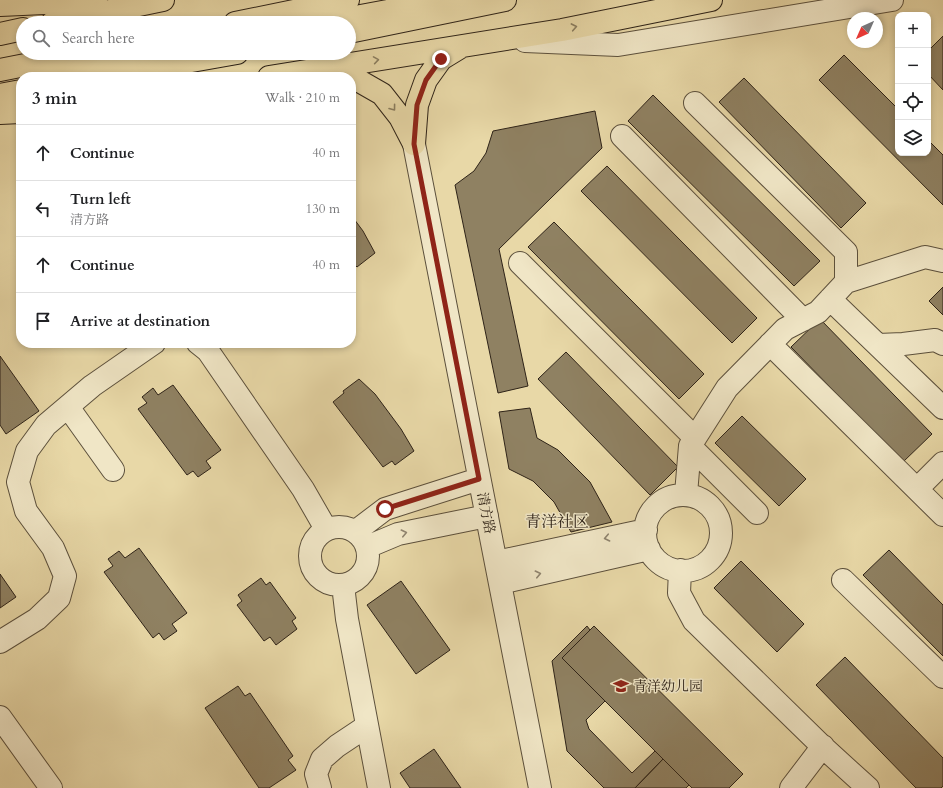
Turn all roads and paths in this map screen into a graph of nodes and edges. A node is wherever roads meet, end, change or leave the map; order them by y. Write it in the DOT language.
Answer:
graph roads {
  1 [pos="96,0"];
  2 [pos="163,0"];
  3 [pos="348,0"];
  4 [pos="447,0"];
  5 [pos="505,0"];
  6 [pos="711,0"];
  7 [pos="892,0"];
  8 [pos="0,5"];
  9 [pos="86,16"];
  10 [pos="269,16"];
  11 [pos="356,17"];
  12 [pos="16,31"];
  13 [pos="356,31"];
  14 [pos="0,34"];
  15 [pos="498,40"];
  16 [pos="462,46"];
  17 [pos="51,60"];
  18 [pos="123,60"];
  19 [pos="197,60"];
  20 [pos="0,70"];
  21 [pos="304,71"];
  22 [pos="58,72"];
  23 [pos="129,72"];
  24 [pos="298,72"];
  25 [pos="311,72"];
  26 [pos="356,79"];
  27 [pos="16,82"];
  28 [pos="0,87"];
  29 [pos="16,92"];
  30 [pos="0,95"];
  31 [pos="695,103"];
  32 [pos="16,112"];
  33 [pos="0,113"];
  34 [pos="622,136"];
  35 [pos="414,144"];
  36 [pos="943,261"];
  37 [pos="520,263"];
  38 [pos="846,282"];
  39 [pos="830,299"];
  40 [pos="804,320"];
  41 [pos="770,344"];
  42 [pos="943,344"];
  43 [pos="878,345"];
  44 [pos="147,348"];
  45 [pos="204,348"];
  46 [pos="68,407"];
  47 [pos="943,408"];
  48 [pos="693,442"];
  49 [pos="943,464"];
  50 [pos="113,470"];
  51 [pos="479,479"];
  52 [pos="916,489"];
  53 [pos="686,494"];
  54 [pos="757,513"];
  55 [pos="486,516"];
  56 [pos="943,516"];
  57 [pos="326,529"];
  58 [pos="362,539"];
  59 [pos="647,539"];
  60 [pos="680,570"];
  61 [pos="498,572"];
  62 [pos="843,580"];
  63 [pos="343,585"];
  64 [pos="0,642"];
  65 [pos="943,677"];
  66 [pos="0,717"];
  67 [pos="367,726"];
  68 [pos="822,746"];
  69 [pos="51,788"];
  70 [pos="320,788"];
  71 [pos="379,788"];
  72 [pos="540,788"];
  73 [pos="791,788"];
  74 [pos="868,788"];
  1 -- 8 [label="main road"];
  2 -- 9 [label="main road"];
  3 -- 10 [label="main road"];
  4 -- 11 [label="main road"];
  5 -- 13 [label="main road"];
  15 -- 6 [label="main road, one-way"];
  7 -- 15 [label="street"];
  12 -- 14 [label="main road"];
  15 -- 16 [label="main road"];
  21 -- 16 [label="main road, one-way"];
  16 -- 35 [label="main road"];
  17 -- 20 [label="main road"];
  18 -- 22 [label="main road"];
  19 -- 23 [label="main road"];
  21 -- 24 [label="main road"];
  21 -- 25 [label="main road"];
  26 -- 35 [label="main road, one-way"];
  27 -- 28 [label="main road"];
  29 -- 30 [label="main road"];
  31 -- 38 [label="street"];
  32 -- 33 [label="main road"];
  34 -- 40 [label="street"];
  35 -- 51 [label="street, 清方路"];
  36 -- 38 [label="street"];
  37 -- 48 [label="street"];
  38 -- 39 [label="street"];
  39 -- 40 [label="street"];
  39 -- 43 [label="street"];
  40 -- 41 [label="street"];
  41 -- 48 [label="street"];
  41 -- 52 [label="street"];
  42 -- 43 [label="street"];
  43 -- 47 [label="street"];
  44 -- 46 [label="street"];
  45 -- 57 [label="street"];
  46 -- 50 [label="street"];
  46 -- 64 [label="street"];
  48 -- 53 [label="street"];
  48 -- 54 [label="street"];
  49 -- 52 [label="street"];
  51 -- 55 [label="street, 清方路"];
  51 -- 58 [label="street"];
  52 -- 56 [label="street"];
  53 -- 59 [label="street"];
  53 -- 60 [label="street"];
  58 -- 55 [label="street, one-way"];
  55 -- 61 [label="street, 清方路"];
  57 -- 58 [label="street"];
  57 -- 63 [label="street"];
  58 -- 63 [label="street"];
  59 -- 60 [label="street"];
  59 -- 61 [label="street"];
  60 -- 68 [label="street"];
  61 -- 72 [label="street, 清方路"];
  62 -- 65 [label="street"];
  63 -- 67 [label="street"];
  66 -- 69 [label="street"];
  67 -- 70 [label="street"];
  67 -- 71 [label="street"];
  68 -- 73 [label="street"];
  68 -- 74 [label="street"];
}
